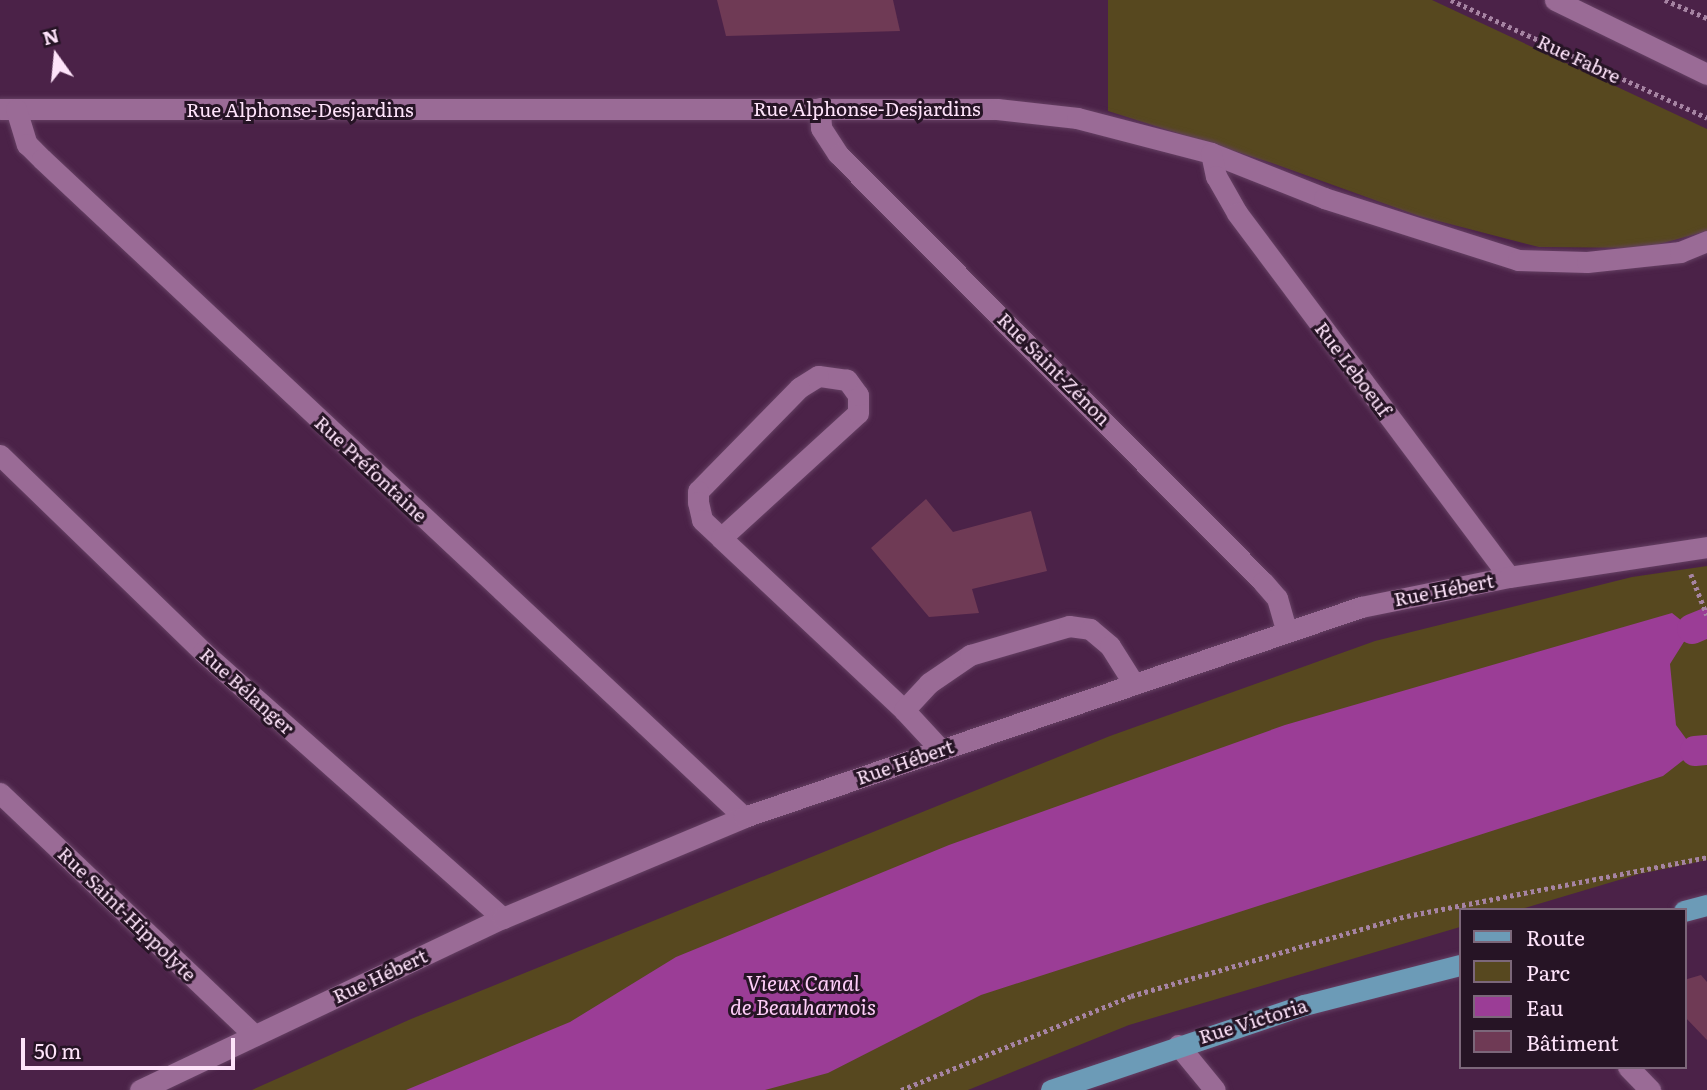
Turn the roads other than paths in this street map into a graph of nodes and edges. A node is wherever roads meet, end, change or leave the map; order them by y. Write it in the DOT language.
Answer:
graph roads {
  1 [pos="1555,0"];
  2 [pos="1707,74"];
  3 [pos="820,108"];
  4 [pos="8,109"];
  5 [pos="1211,153"];
  6 [pos="1707,241"];
  7 [pos="0,455"];
  8 [pos="721,538"];
  9 [pos="1707,547"];
  10 [pos="1509,577"];
  11 [pos="1287,632"];
  12 [pos="1134,684"];
  13 [pos="904,710"];
  14 [pos="941,750"];
  15 [pos="0,793"];
  16 [pos="744,817"];
  17 [pos="1707,905"];
  18 [pos="1686,910"];
  19 [pos="503,918"];
  20 [pos="1458,966"];
  21 [pos="254,1035"];
  22 [pos="1178,1045"];
  23 [pos="1630,1069"];
  24 [pos="140,1090"];
  25 [pos="1051,1090"];
  26 [pos="1215,1090"];
  27 [pos="1650,1090"];
  1 -- 2 [label="street"];
  3 -- 4 [label="street, Rue Alphonse-Desjardins"];
  3 -- 5 [label="street, Rue Alphonse-Desjardins"];
  3 -- 11 [label="street, Rue Saint-Zénon"];
  4 -- 16 [label="street, Rue Préfontaine"];
  5 -- 6 [label="street, Rue Alphonse-Desjardins"];
  5 -- 10 [label="street, Rue Leboeuf"];
  7 -- 19 [label="street, Rue Bélanger"];
  8 -- 8 [label="street"];
  8 -- 13 [label="street"];
  9 -- 10 [label="street, Rue Hébert"];
  10 -- 11 [label="street, Rue Hébert"];
  11 -- 12 [label="street, Rue Hébert"];
  12 -- 13 [label="street"];
  12 -- 14 [label="street, Rue Hébert"];
  13 -- 14 [label="street"];
  14 -- 16 [label="street, Rue Hébert"];
  15 -- 21 [label="street, Rue Saint-Hippolyte"];
  16 -- 19 [label="street, Rue Hébert"];
  17 -- 18 [label="main road"];
  19 -- 21 [label="street, Rue Hébert"];
  20 -- 22 [label="main road, Rue Victoria"];
  21 -- 24 [label="street, Rue Hébert"];
  22 -- 25 [label="main road, Rue Victoria"];
  22 -- 26 [label="street"];
  23 -- 27 [label="street"];
}
